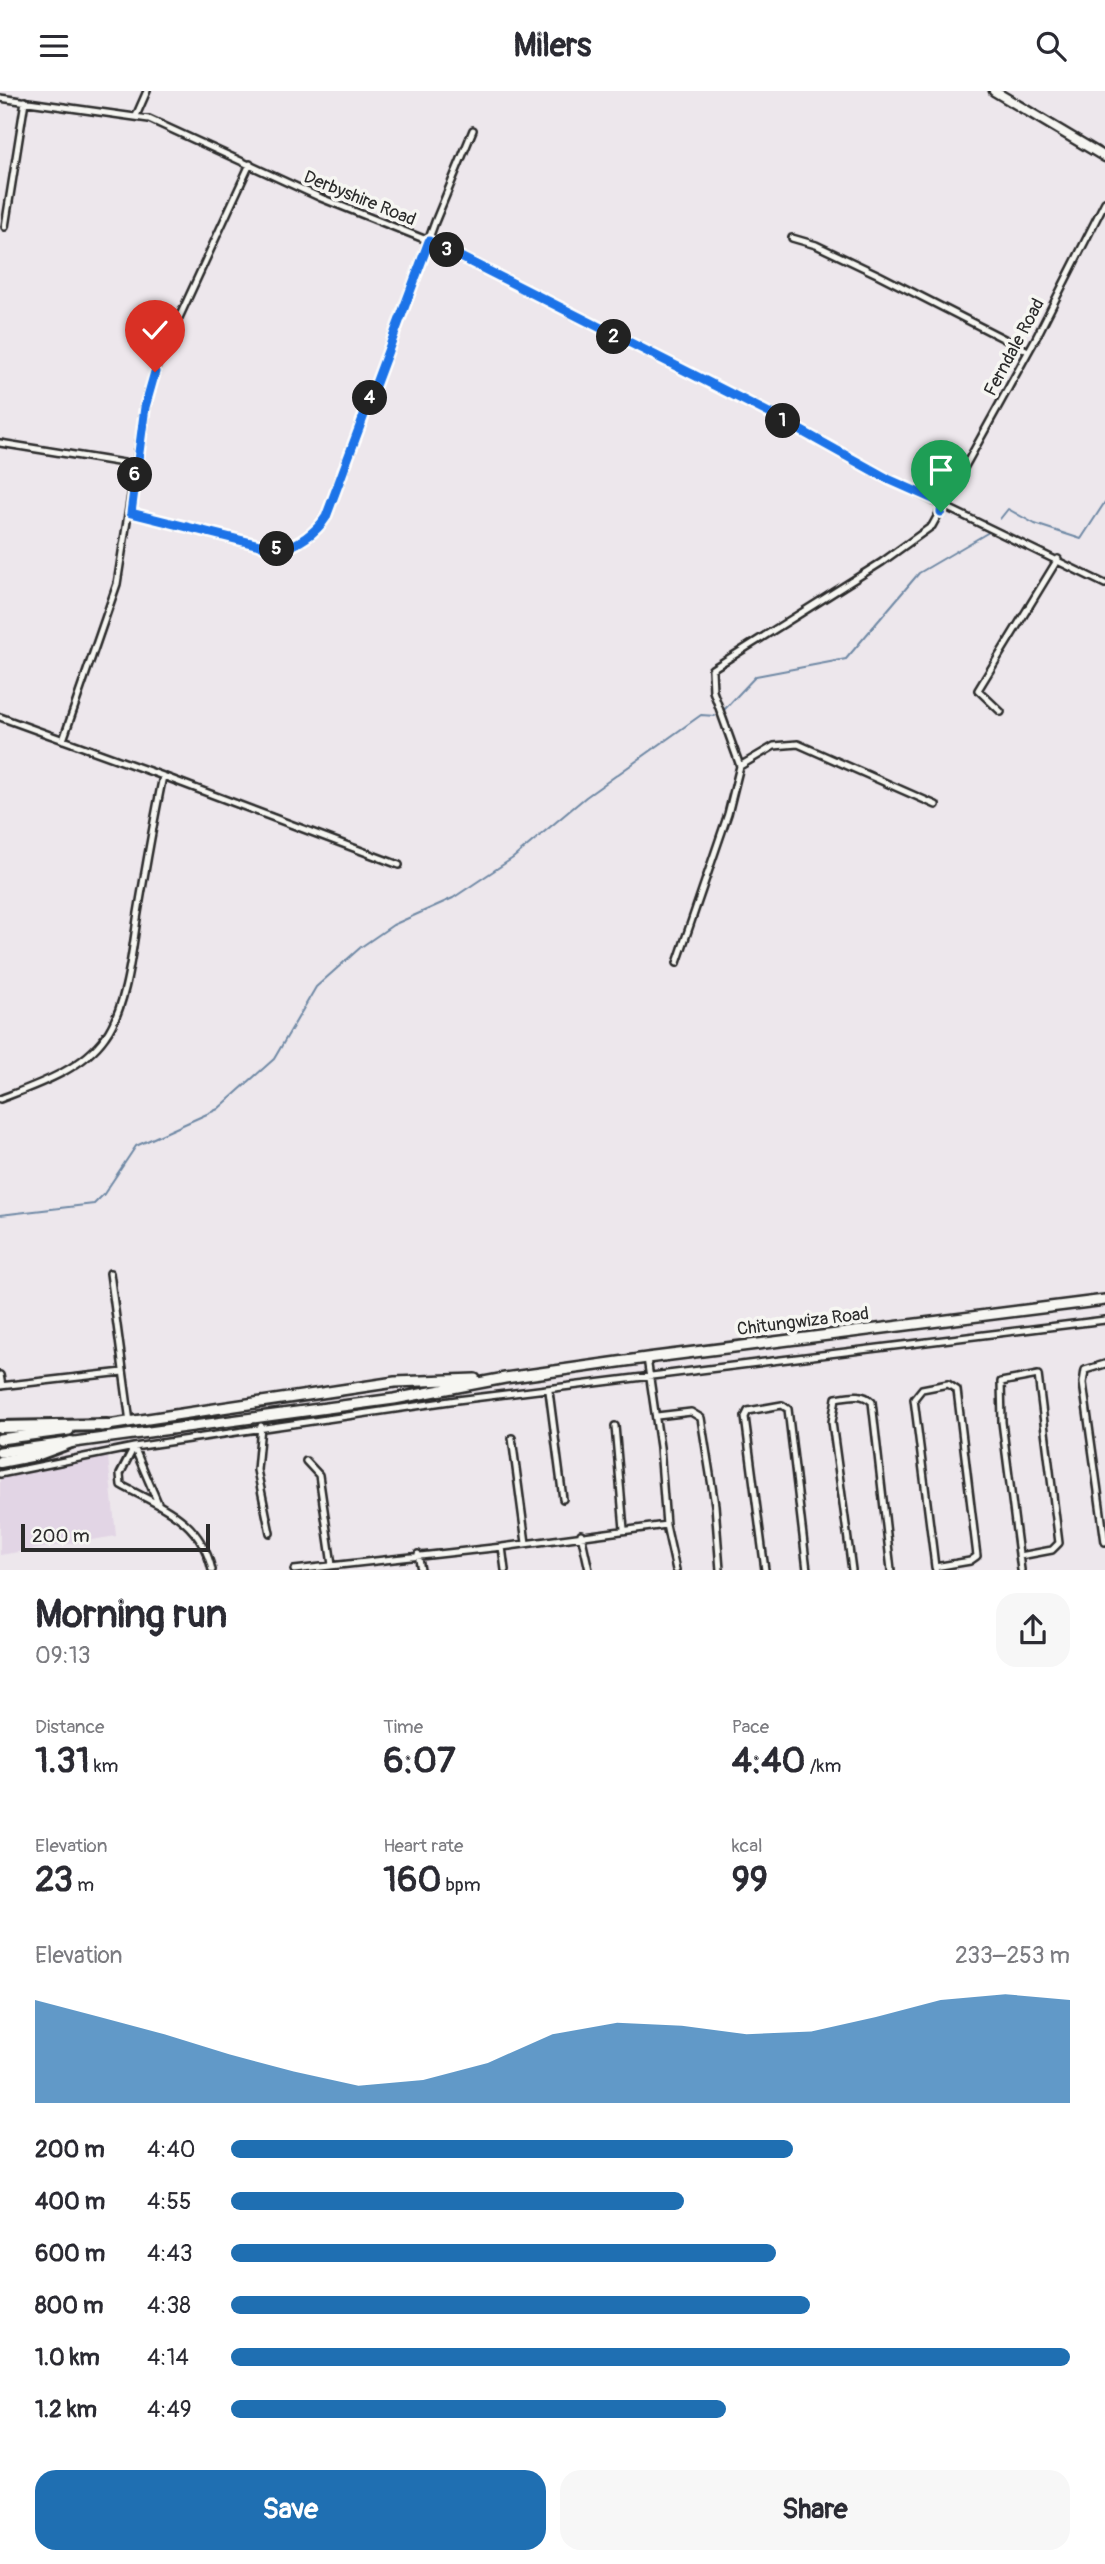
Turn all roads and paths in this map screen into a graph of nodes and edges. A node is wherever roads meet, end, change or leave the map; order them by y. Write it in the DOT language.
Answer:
graph roads {
  1 [pos="147,91"];
  2 [pos="993,91"];
  3 [pos="0,98"];
  4 [pos="25,101"];
  5 [pos="136,116"];
  6 [pos="473,129"];
  7 [pos="1105,157"];
  8 [pos="250,165"];
  9 [pos="1105,202"];
  10 [pos="5,227"];
  11 [pos="792,238"];
  12 [pos="429,241"];
  13 [pos="1028,351"];
  14 [pos="0,443"];
  15 [pos="136,465"];
  16 [pos="942,503"];
  17 [pos="131,513"];
  18 [pos="1058,559"];
  19 [pos="1105,583"];
  20 [pos="1001,712"];
  21 [pos="0,717"];
  22 [pos="63,740"];
  23 [pos="740,766"];
  24 [pos="163,776"];
  25 [pos="936,805"];
  26 [pos="400,865"];
  27 [pos="677,963"];
  28 [pos="0,1099"];
  29 [pos="110,1273"];
  30 [pos="1105,1300"];
  31 [pos="1105,1320"];
  32 [pos="647,1358"];
  33 [pos="1105,1364"];
  34 [pos="123,1372"];
  35 [pos="0,1375"];
  36 [pos="505,1378"];
  37 [pos="650,1378"];
  38 [pos="1,1386"];
  39 [pos="549,1391"];
  40 [pos="656,1416"];
  41 [pos="130,1422"];
  42 [pos="107,1425"];
  43 [pos="261,1426"];
  44 [pos="615,1426"];
  45 [pos="0,1427"];
  46 [pos="512,1438"];
  47 [pos="0,1439"];
  48 [pos="71,1441"];
  49 [pos="134,1447"];
  50 [pos="0,1452"];
  51 [pos="306,1461"];
  52 [pos="0,1462"];
  53 [pos="0,1474"];
  54 [pos="563,1499"];
  55 [pos="158,1503"];
  56 [pos="666,1525"];
  57 [pos="624,1529"];
  58 [pos="270,1533"];
  59 [pos="581,1534"];
  60 [pos="1105,1542"];
  61 [pos="526,1543"];
  62 [pos="502,1547"];
  63 [pos="418,1554"];
  64 [pos="1020,1556"];
  65 [pos="335,1567"];
  66 [pos="936,1569"];
  67 [pos="212,1570"];
  68 [pos="294,1570"];
  69 [pos="421,1570"];
  70 [pos="505,1570"];
  71 [pos="590,1570"];
  72 [pos="676,1570"];
  73 [pos="720,1570"];
  74 [pos="765,1570"];
  75 [pos="807,1570"];
  76 [pos="852,1570"];
  77 [pos="891,1570"];
  78 [pos="1021,1570"];
  1 -- 5 [label="street"];
  2 -- 7 [label="main road"];
  3 -- 4 [label="street, Derbyshire Road"];
  4 -- 5 [label="street, Derbyshire Road"];
  4 -- 10 [label="street"];
  5 -- 8 [label="street, Derbyshire Road"];
  6 -- 12 [label="street"];
  8 -- 12 [label="street, Derbyshire Road"];
  8 -- 15 [label="street"];
  9 -- 13 [label="street, Ferndale Road"];
  11 -- 13 [label="street"];
  12 -- 16 [label="street, Derbyshire Road"];
  12 -- 17 [label="street"];
  13 -- 16 [label="street, Ferndale Road"];
  14 -- 15 [label="street"];
  15 -- 17 [label="street"];
  16 -- 18 [label="street, Derbyshire Road"];
  16 -- 23 [label="street, Ferndale Road"];
  17 -- 22 [label="street"];
  18 -- 19 [label="street, Derbyshire Road"];
  18 -- 20 [label="street"];
  21 -- 22 [label="street"];
  22 -- 24 [label="street"];
  23 -- 25 [label="street"];
  23 -- 27 [label="street"];
  24 -- 26 [label="street"];
  24 -- 28 [label="street"];
  29 -- 34 [label="street"];
  30 -- 32 [label="main road, Chitungwiza Road"];
  31 -- 37 [label="street"];
  32 -- 36 [label="main road, Chitungwiza Road"];
  32 -- 37 [label="street"];
  33 -- 60 [label="street"];
  34 -- 38 [label="street"];
  34 -- 41 [label="street"];
  35 -- 38 [label="street"];
  36 -- 41 [label="main road"];
  36 -- 48 [label="main road"];
  37 -- 39 [label="street"];
  37 -- 40 [label="street"];
  39 -- 43 [label="street"];
  39 -- 54 [label="street"];
  40 -- 56 [label="street"];
  40 -- 73 [label="street"];
  41 -- 42 [label="main road"];
  42 -- 45 [label="highway"];
  42 -- 47 [label="main road"];
  43 -- 49 [label="street"];
  43 -- 58 [label="street"];
  44 -- 57 [label="street"];
  46 -- 61 [label="street"];
  48 -- 50 [label="main road"];
  48 -- 52 [label="highway"];
  49 -- 53 [label="street"];
  49 -- 55 [label="street"];
  49 -- 55 [label="street"];
  51 -- 65 [label="street"];
  55 -- 67 [label="street"];
  56 -- 57 [label="street"];
  56 -- 72 [label="street"];
  57 -- 59 [label="street"];
  59 -- 61 [label="street"];
  59 -- 71 [label="street"];
  61 -- 62 [label="street"];
  62 -- 63 [label="street"];
  62 -- 70 [label="street"];
  63 -- 65 [label="street"];
  63 -- 69 [label="street"];
  64 -- 64 [label="street"];
  64 -- 78 [label="street"];
  65 -- 68 [label="street"];
  66 -- 66 [label="street"];
  74 -- 75 [label="street"];
  76 -- 77 [label="street"];
}
